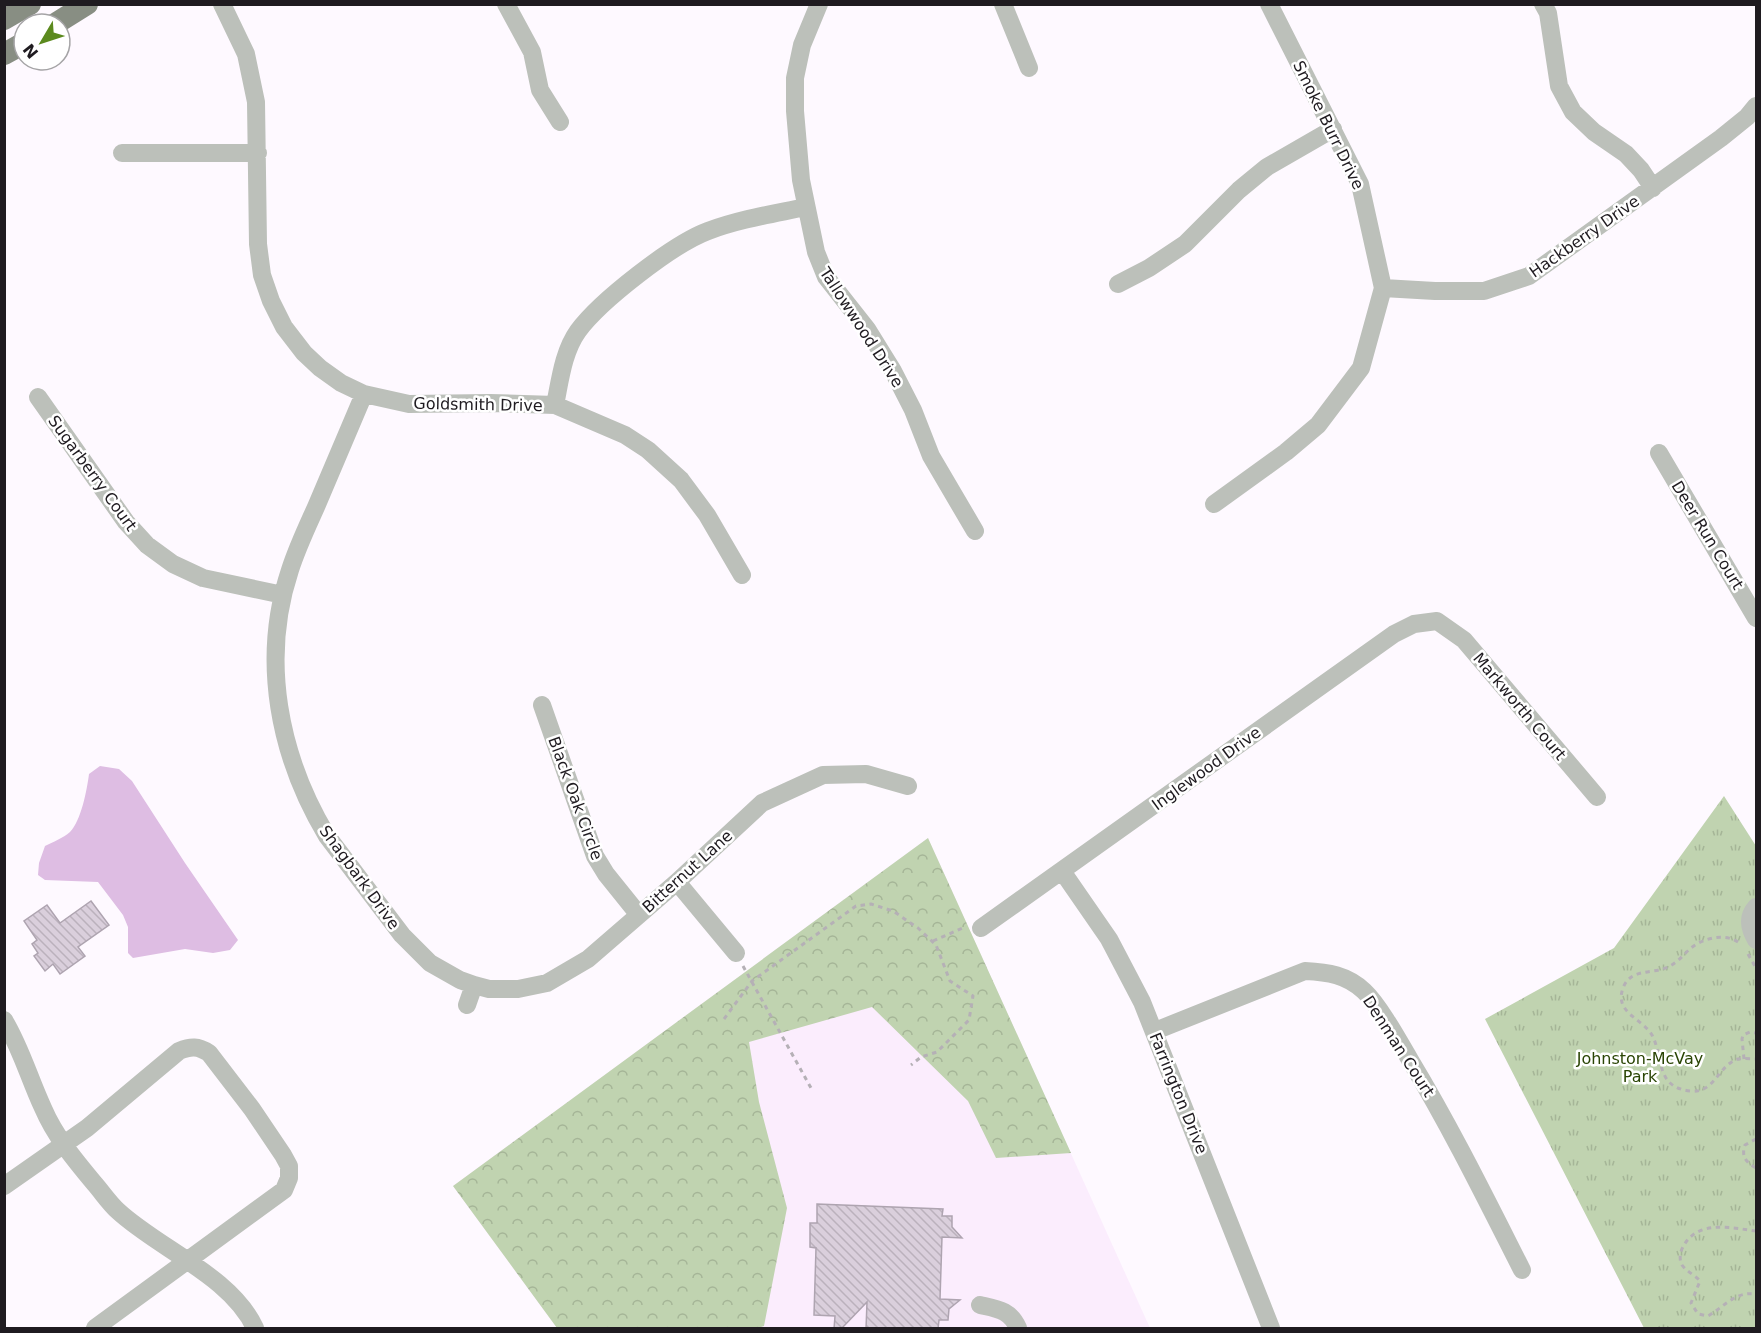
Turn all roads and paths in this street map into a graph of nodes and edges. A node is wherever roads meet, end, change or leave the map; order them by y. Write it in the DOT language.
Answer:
graph roads {
  1 [pos="30,4"];
  2 [pos="87,4"];
  3 [pos="222,4"];
  4 [pos="506,4"];
  5 [pos="819,4"];
  6 [pos="1003,4"];
  7 [pos="1269,4"];
  8 [pos="1544,4"];
  9 [pos="72,13"];
  10 [pos="4,19"];
  11 [pos="1029,68"];
  12 [pos="1756,106"];
  13 [pos="560,122"];
  14 [pos="1333,129"];
  15 [pos="122,153"];
  16 [pos="258,153"];
  17 [pos="1653,188"];
  18 [pos="806,207"];
  19 [pos="1118,284"];
  20 [pos="1383,288"];
  21 [pos="364,394"];
  22 [pos="38,397"];
  23 [pos="555,405"];
  24 [pos="1659,453"];
  25 [pos="1214,504"];
  26 [pos="975,531"];
  27 [pos="742,575"];
  28 [pos="283,595"];
  29 [pos="1756,618"];
  30 [pos="1437,621"];
  31 [pos="543,705"];
  32 [pos="908,786"];
  33 [pos="1597,797"];
  34 [pos="1062,871"];
  35 [pos="677,882"];
  36 [pos="1756,907"];
  37 [pos="639,915"];
  38 [pos="981,928"];
  39 [pos="932,942"];
  40 [pos="1748,945"];
  41 [pos="736,954"];
  42 [pos="1756,968"];
  43 [pos="752,981"];
  44 [pos="474,985"];
  45 [pos="467,1005"];
  46 [pos="723,1019"];
  47 [pos="4,1020"];
  48 [pos="1155,1031"];
  49 [pos="1756,1033"];
  50 [pos="1744,1059"];
  51 [pos="1756,1059"];
  52 [pos="911,1065"];
  53 [pos="811,1088"];
  54 [pos="1756,1139"];
  55 [pos="63,1144"];
  56 [pos="1756,1168"];
  57 [pos="4,1186"];
  58 [pos="1756,1231"];
  59 [pos="188,1260"];
  60 [pos="1522,1270"];
  61 [pos="1756,1294"];
  62 [pos="980,1305"];
  63 [pos="95,1329"];
  64 [pos="255,1329"];
  65 [pos="1018,1329"];
  66 [pos="1271,1329"];
  1 -- 10 [label="main road"];
  2 -- 9 [label="main road"];
  3 -- 16 [label="street, Goldsmith Drive"];
  4 -- 13 [label="street"];
  5 -- 18 [label="street, Tallowwood Drive"];
  6 -- 11 [label="street"];
  7 -- 14 [label="street, Smoke Burr Drive"];
  8 -- 17 [label="street"];
  12 -- 17 [label="street, Hackberry Drive"];
  14 -- 19 [label="street"];
  14 -- 20 [label="street, Smoke Burr Drive"];
  15 -- 16 [label="street"];
  16 -- 21 [label="street, Goldsmith Drive"];
  17 -- 20 [label="street, Hackberry Drive"];
  18 -- 23 [label="street"];
  18 -- 26 [label="street, Tallowwood Drive"];
  20 -- 25 [label="street, Smoke Burr Drive"];
  21 -- 23 [label="street, Goldsmith Drive"];
  21 -- 28 [label="street, Shagbark Drive"];
  22 -- 28 [label="street, Sugarberry Court"];
  23 -- 27 [label="street, Goldsmith Drive"];
  24 -- 29 [label="street, Deer Run Court"];
  28 -- 44 [label="street, Shagbark Drive"];
  30 -- 33 [label="street, Markworth Court"];
  30 -- 34 [label="street, Inglewood Drive"];
  31 -- 37 [label="street, Black Oak Circle"];
  32 -- 35 [label="street, Bitternut Lane"];
  34 -- 38 [label="street, Inglewood Drive"];
  34 -- 48 [label="street, Farrington Drive"];
  35 -- 37 [label="street, Bitternut Lane"];
  35 -- 41 [label="street"];
  36 -- 40 [label="street"];
  37 -- 44 [label="street, Bitternut Lane"];
  38 -- 39 [label="path"];
  39 -- 43 [label="path"];
  39 -- 52 [label="path"];
  40 -- 42 [label="path"];
  40 -- 50 [label="path"];
  41 -- 43 [label="path"];
  43 -- 46 [label="path"];
  43 -- 53 [label="path"];
  44 -- 45 [label="street"];
  47 -- 55 [label="street"];
  48 -- 60 [label="street, Denman Court"];
  48 -- 66 [label="street, Farrington Drive"];
  49 -- 50 [label="path"];
  50 -- 51 [label="path"];
  54 -- 56 [label="path"];
  55 -- 57 [label="street"];
  55 -- 59 [label="street"];
  55 -- 59 [label="street"];
  58 -- 61 [label="path"];
  59 -- 63 [label="street"];
  59 -- 64 [label="street"];
  62 -- 65 [label="street"];
}
